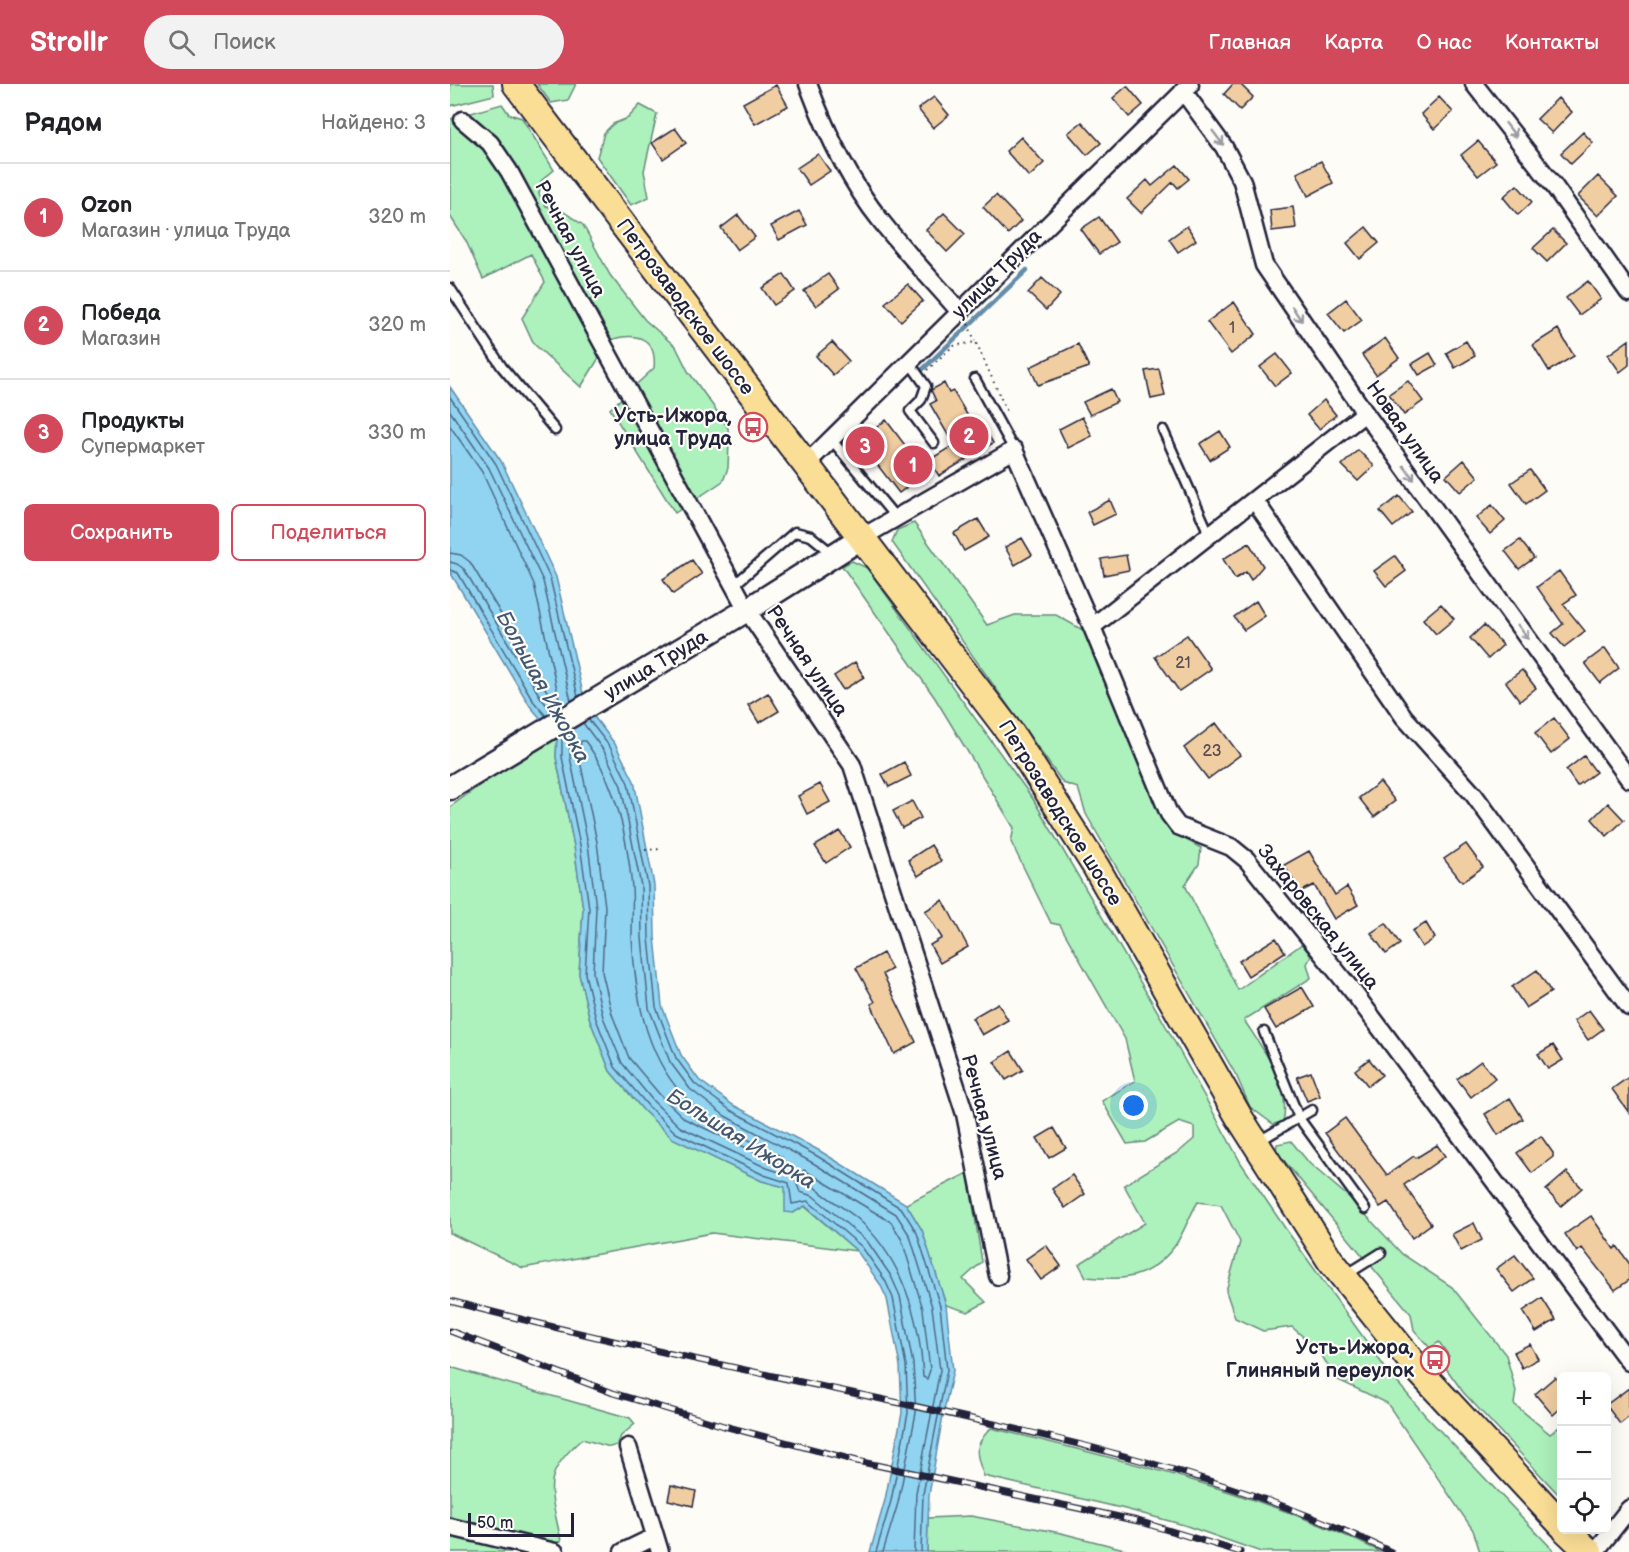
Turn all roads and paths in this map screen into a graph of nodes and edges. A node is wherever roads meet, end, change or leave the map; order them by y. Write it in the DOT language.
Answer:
graph roads {
  1 [pos="516,84"];
  2 [pos="808,84"];
  3 [pos="1474,84"];
  4 [pos="1186,88"];
  5 [pos="457,118"];
  6 [pos="450,288"];
  7 [pos="1629,292"];
  8 [pos="960,312"];
  9 [pos="971,332"];
  10 [pos="976,342"];
  11 [pos="909,362"];
  12 [pos="975,379"];
  13 [pos="1365,413"];
  14 [pos="555,430"];
  15 [pos="1163,430"];
  16 [pos="831,439"];
  17 [pos="934,443"];
  18 [pos="1014,450"];
  19 [pos="805,465"];
  20 [pos="1255,501"];
  21 [pos="896,518"];
  22 [pos="1209,536"];
  23 [pos="861,538"];
  24 [pos="834,555"];
  25 [pos="734,585"];
  26 [pos="747,610"];
  27 [pos="1092,627"];
  28 [pos="1629,778"];
  29 [pos="450,788"];
  30 [pos="661,849"];
  31 [pos="645,850"];
  32 [pos="1629,1006"];
  33 [pos="1264,1032"];
  34 [pos="1312,1110"];
  35 [pos="1299,1118"];
  36 [pos="1256,1143"];
  37 [pos="1365,1209"];
  38 [pos="1381,1253"];
  39 [pos="998,1276"];
  40 [pos="1343,1277"];
  41 [pos="1629,1362"];
  42 [pos="628,1447"];
  43 [pos="1629,1509"];
  44 [pos="1557,1520"];
  45 [pos="450,1527"];
  46 [pos="1570,1534"];
  47 [pos="657,1544"];
  48 [pos="555,1552"];
  49 [pos="622,1552"];
  50 [pos="1589,1552"];
  51 [pos="1595,1552"];
  1 -- 19 [label="main road, Петрозаводское шоссе"];
  2 -- 8 [label="street"];
  3 -- 7 [label="street, one-way"];
  4 -- 8 [label="street, улица Труда"];
  4 -- 13 [label="street, Новая улица, one-way"];
  5 -- 25 [label="street, Речная улица"];
  6 -- 14 [label="lane"];
  8 -- 11 [label="street, улица Труда"];
  9 -- 10 [label="path"];
  11 -- 16 [label="street, улица Труда"];
  11 -- 17 [label="lane"];
  12 -- 18 [label="lane"];
  13 -- 20 [label="street"];
  13 -- 28 [label="street, Новая улица, one-way"];
  15 -- 22 [label="lane"];
  16 -- 19 [label="street, улица Труда"];
  16 -- 21 [label="lane"];
  18 -- 21 [label="street"];
  18 -- 27 [label="street, Захаровская улица"];
  19 -- 23 [label="main road, Петрозаводское шоссе"];
  20 -- 22 [label="street"];
  20 -- 32 [label="street"];
  21 -- 23 [label="street"];
  22 -- 27 [label="street"];
  23 -- 24 [label="main road, улица Труда"];
  23 -- 36 [label="main road, Петрозаводское шоссе"];
  24 -- 25 [label="lane"];
  24 -- 26 [label="main road, улица Труда"];
  25 -- 26 [label="street, Речная улица"];
  26 -- 29 [label="main road, улица Труда"];
  26 -- 39 [label="street, Речная улица"];
  27 -- 41 [label="street, Захаровская улица"];
  30 -- 31 [label="path"];
  33 -- 35 [label="lane"];
  34 -- 35 [label="lane"];
  35 -- 36 [label="lane"];
  35 -- 37 [label="lane"];
  36 -- 40 [label="main road, Петрозаводское шоссе"];
  38 -- 40 [label="lane"];
  40 -- 44 [label="main road, Петрозаводское шоссе"];
  42 -- 47 [label="street"];
  43 -- 51 [label="street"];
  45 -- 48 [label="street"];
  46 -- 50 [label="main road"];
  47 -- 49 [label="street"];
}
